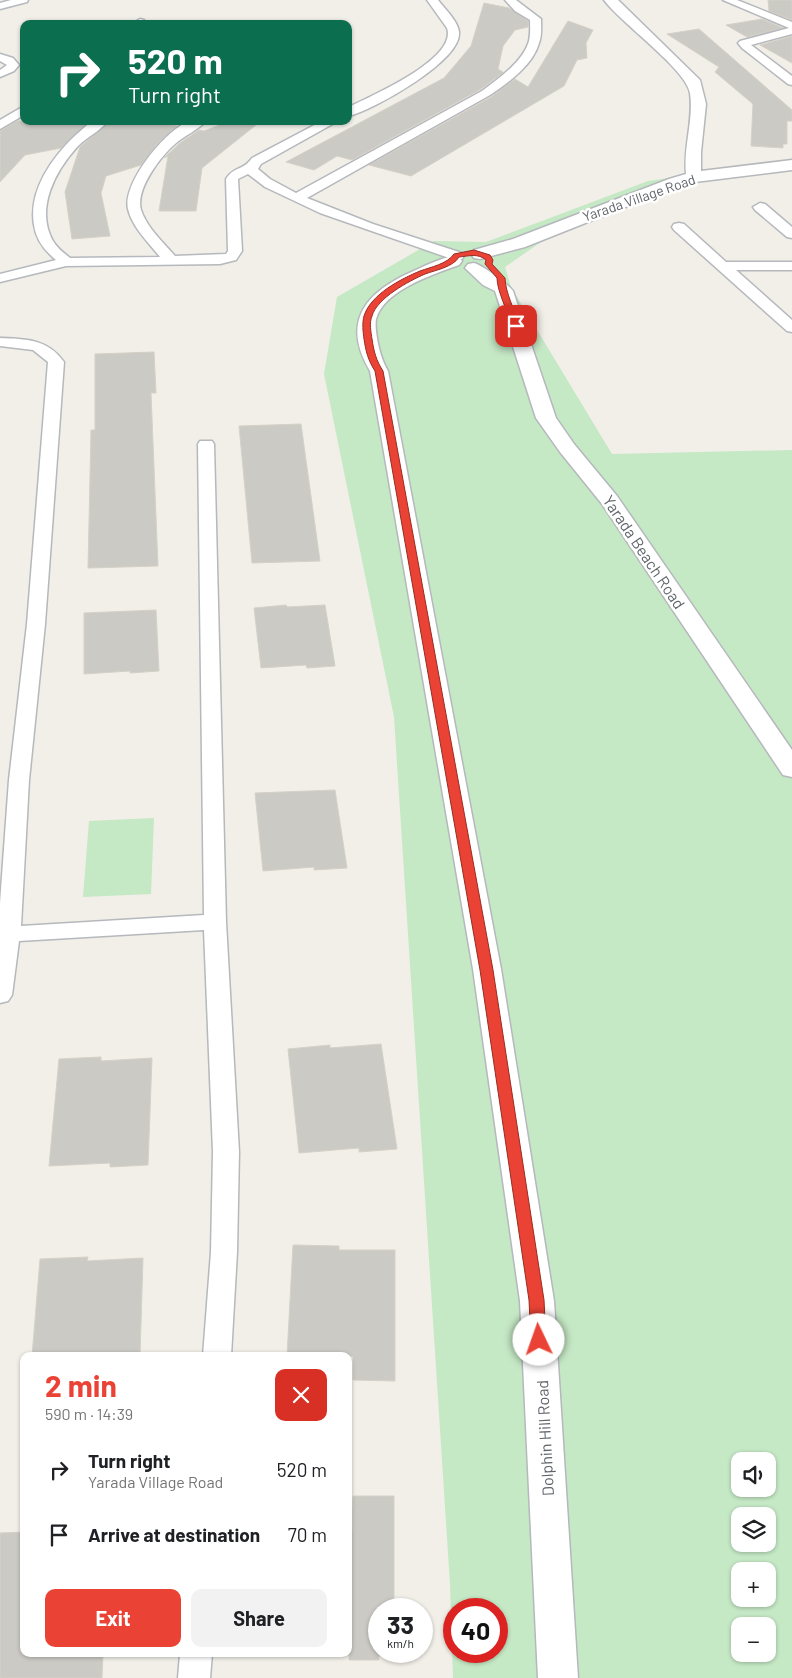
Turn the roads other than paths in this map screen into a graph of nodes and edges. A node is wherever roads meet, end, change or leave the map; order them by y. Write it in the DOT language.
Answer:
graph roads {
  1 [pos="432,0"];
  2 [pos="510,0"];
  3 [pos="611,0"];
  4 [pos="728,0"];
  5 [pos="15,1"];
  6 [pos="0,6"];
  7 [pos="792,26"];
  8 [pos="792,31"];
  9 [pos="0,56"];
  10 [pos="18,64"];
  11 [pos="0,74"];
  12 [pos="792,82"];
  13 [pos="352,110"];
  14 [pos="20,112"];
  15 [pos="0,125"];
  16 [pos="95,125"];
  17 [pos="194,125"];
  18 [pos="325,125"];
  19 [pos="792,165"];
  20 [pos="251,169"];
  21 [pos="694,177"];
  22 [pos="297,198"];
  23 [pos="760,208"];
  24 [pos="679,227"];
  25 [pos="792,234"];
  26 [pos="171,261"];
  27 [pos="472,261"];
  28 [pos="66,262"];
  29 [pos="724,266"];
  30 [pos="792,266"];
  31 [pos="0,278"];
  32 [pos="792,305"];
  33 [pos="774,311"];
  34 [pos="792,328"];
  35 [pos="0,342"];
  36 [pos="206,444"];
  37 [pos="792,769"];
  38 [pos="10,780"];
  39 [pos="215,922"];
  40 [pos="9,934"];
  41 [pos="0,995"];
  42 [pos="217,1352"];
  43 [pos="196,1657"];
  44 [pos="194,1678"];
  45 [pos="558,1678"];
  1 -- 13 [label="street"];
  2 -- 22 [label="street"];
  3 -- 21 [label="street"];
  4 -- 7 [label="street"];
  5 -- 6 [label="street"];
  8 -- 12 [label="street"];
  9 -- 10 [label="street"];
  10 -- 11 [label="street"];
  14 -- 15 [label="street"];
  16 -- 28 [label="street"];
  17 -- 26 [label="street"];
  18 -- 20 [label="street"];
  19 -- 21 [label="street, Yarada Village Road"];
  20 -- 22 [label="street"];
  20 -- 26 [label="street"];
  21 -- 27 [label="street, Yarada Village Road"];
  22 -- 27 [label="street"];
  23 -- 25 [label="street"];
  24 -- 29 [label="street"];
  26 -- 28 [label="street"];
  27 -- 37 [label="street, Yarada Beach Road"];
  27 -- 45 [label="street, Dolphin Hill Road"];
  28 -- 31 [label="street"];
  29 -- 30 [label="street"];
  29 -- 33 [label="street"];
  32 -- 33 [label="street"];
  33 -- 34 [label="street"];
  35 -- 38 [label="street"];
  36 -- 39 [label="street"];
  38 -- 40 [label="street"];
  39 -- 40 [label="street"];
  39 -- 42 [label="street"];
  40 -- 41 [label="street"];
  43 -- 44 [label="street"];
}
